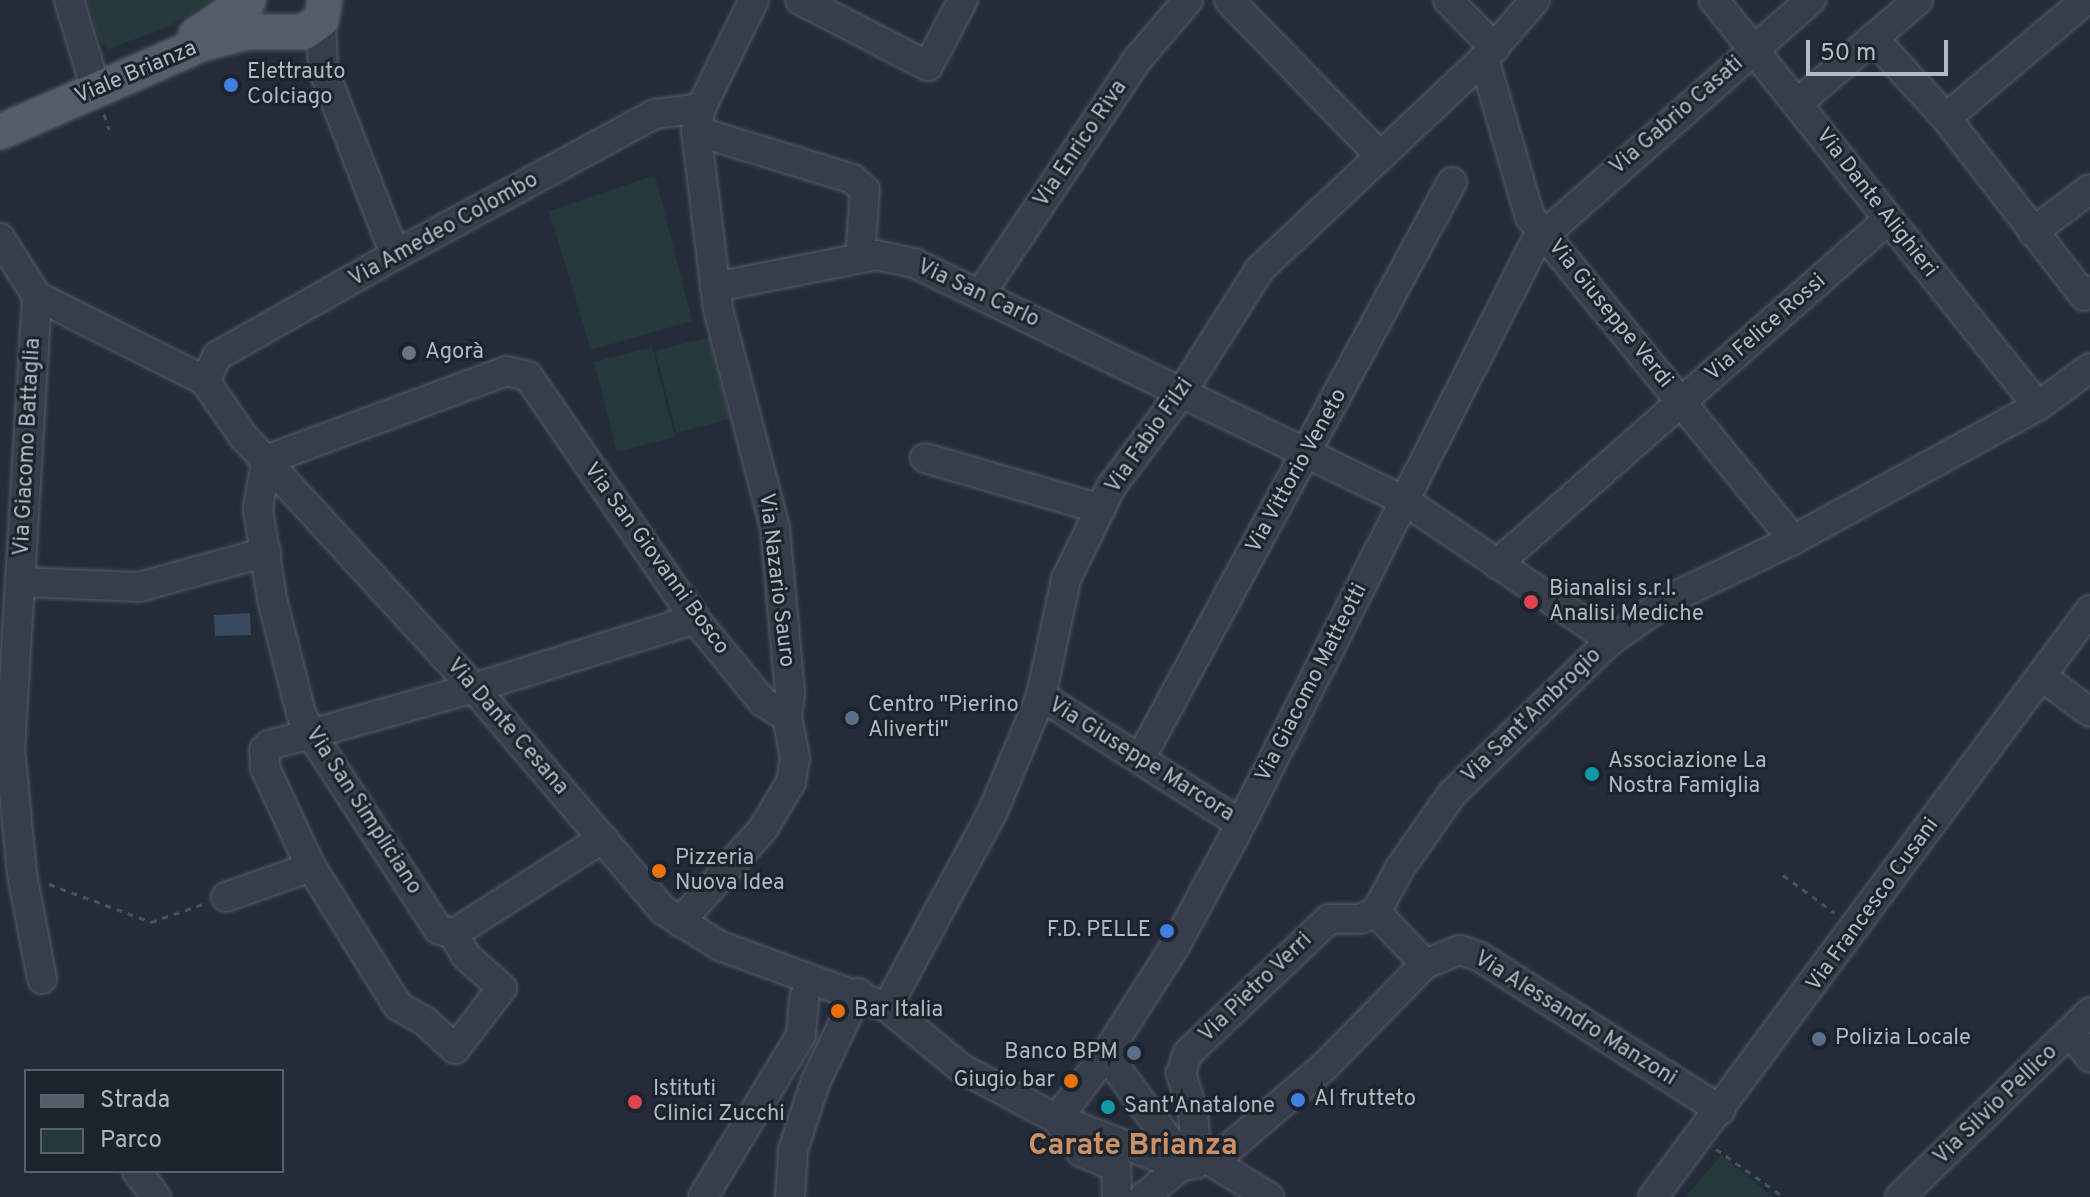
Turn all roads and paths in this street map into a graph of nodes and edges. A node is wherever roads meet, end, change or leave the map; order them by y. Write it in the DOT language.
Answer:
graph roads {
  1 [pos="69,0"];
  2 [pos="248,0"];
  3 [pos="754,0"];
  4 [pos="800,0"];
  5 [pos="963,0"];
  6 [pos="1188,0"];
  7 [pos="1229,0"];
  8 [pos="1448,0"];
  9 [pos="1535,0"];
  10 [pos="1714,0"];
  11 [pos="1811,0"];
  12 [pos="1918,0"];
  13 [pos="326,6"];
  14 [pos="2083,6"];
  15 [pos="275,20"];
  16 [pos="1873,38"];
  17 [pos="1753,50"];
  18 [pos="1489,53"];
  19 [pos="323,69"];
  20 [pos="92,76"];
  21 [pos="1798,103"];
  22 [pos="0,113"];
  23 [pos="1946,118"];
  24 [pos="698,120"];
  25 [pos="0,132"];
  26 [pos="1378,154"];
  27 [pos="1452,182"];
  28 [pos="2090,189"];
  29 [pos="1889,219"];
  30 [pos="2033,232"];
  31 [pos="1543,233"];
  32 [pos="0,238"];
  33 [pos="395,255"];
  34 [pos="860,258"];
  35 [pos="715,287"];
  36 [pos="981,293"];
  37 [pos="2087,294"];
  38 [pos="37,296"];
  39 [pos="2090,368"];
  40 [pos="205,381"];
  41 [pos="1180,395"];
  42 [pos="1682,402"];
  43 [pos="2038,406"];
  44 [pos="1306,454"];
  45 [pos="925,458"];
  46 [pos="266,460"];
  47 [pos="1405,501"];
  48 [pos="1101,509"];
  49 [pos="1793,540"];
  50 [pos="266,552"];
  51 [pos="1497,564"];
  52 [pos="20,582"];
  53 [pos="2090,610"];
  54 [pos="695,619"];
  55 [pos="1611,640"];
  56 [pos="2042,677"];
  57 [pos="474,688"];
  58 [pos="1041,696"];
  59 [pos="2090,712"];
  60 [pos="787,717"];
  61 [pos="311,734"];
  62 [pos="1140,759"];
  63 [pos="1241,824"];
  64 [pos="603,838"];
  65 [pos="311,867"];
  66 [pos="22,874"];
  67 [pos="1783,875"];
  68 [pos="226,897"];
  69 [pos="1376,912"];
  70 [pos="680,922"];
  71 [pos="1856,929"];
  72 [pos="453,934"];
  73 [pos="1425,964"];
  74 [pos="769,965"];
  75 [pos="42,979"];
  76 [pos="847,989"];
  77 [pos="804,997"];
  78 [pos="887,1007"];
  79 [pos="2090,1012"];
  80 [pos="2071,1033"];
  81 [pos="1106,1054"];
  82 [pos="2090,1057"];
  83 [pos="1720,1110"];
  84 [pos="1057,1119"];
  85 [pos="1700,1137"];
  86 [pos="1197,1160"];
  87 [pos="138,1173"];
  88 [pos="156,1197"];
  89 [pos="703,1197"];
  90 [pos="790,1197"];
  91 [pos="1117,1197"];
  92 [pos="1144,1197"];
  93 [pos="1269,1197"];
  94 [pos="1653,1197"];
  95 [pos="1784,1197"];
  96 [pos="1900,1197"];
  1 -- 20 [label="street"];
  2 -- 20 [label="main road, Viale Brianza"];
  3 -- 24 [label="street"];
  4 -- 5 [label="street"];
  6 -- 36 [label="street, Via Enrico Riva"];
  7 -- 26 [label="street"];
  8 -- 18 [label="street"];
  9 -- 18 [label="street, Via Fabio Filzi"];
  10 -- 17 [label="street, Via Dante Alighieri"];
  11 -- 17 [label="street, Via Gabrio Casati"];
  12 -- 16 [label="street"];
  13 -- 15 [label="main road, Viale Brianza"];
  13 -- 19 [label="street"];
  14 -- 23 [label="street"];
  15 -- 19 [label="street"];
  15 -- 25 [label="main road, Viale Brianza"];
  16 -- 21 [label="street"];
  16 -- 23 [label="street"];
  17 -- 21 [label="street, Via Dante Alighieri"];
  17 -- 31 [label="street, Via Gabrio Casati"];
  18 -- 26 [label="street, Via Fabio Filzi"];
  18 -- 31 [label="street, Via Giuseppe Verdi"];
  19 -- 33 [label="street"];
  20 -- 22 [label="main road, Viale Brianza"];
  21 -- 29 [label="street, Via Dante Alighieri"];
  23 -- 30 [label="street"];
  24 -- 33 [label="street, Via Amedeo Colombo"];
  24 -- 34 [label="street"];
  24 -- 35 [label="street, Via Nazario Sauro"];
  26 -- 41 [label="street, Via Fabio Filzi"];
  27 -- 44 [label="street, Via Vittorio Veneto"];
  28 -- 30 [label="street"];
  29 -- 42 [label="street, Via Felice Rossi"];
  29 -- 43 [label="street, Via Dante Alighieri"];
  30 -- 37 [label="street"];
  31 -- 42 [label="street, Via Giuseppe Verdi"];
  31 -- 47 [label="street, Via Giacomo Matteotti"];
  32 -- 38 [label="street"];
  33 -- 40 [label="street, Via Amedeo Colombo"];
  34 -- 35 [label="street, Via San Carlo"];
  34 -- 36 [label="street, Via San Carlo"];
  35 -- 60 [label="street, Via Nazario Sauro"];
  36 -- 41 [label="street, Via San Carlo"];
  38 -- 40 [label="street"];
  38 -- 52 [label="street, Via Giacomo Battaglia"];
  39 -- 43 [label="street, Via Sant'Ambrogio"];
  40 -- 46 [label="street, Via Dante Cesana"];
  41 -- 44 [label="street, Via San Carlo"];
  41 -- 48 [label="street, Via Fabio Filzi"];
  42 -- 49 [label="street, Via Giuseppe Verdi"];
  42 -- 51 [label="street, Via Felice Rossi"];
  43 -- 49 [label="street, Via Sant'Ambrogio"];
  44 -- 47 [label="street, Via San Carlo"];
  44 -- 62 [label="street, Via Vittorio Veneto"];
  45 -- 48 [label="street"];
  46 -- 50 [label="street, Via San Simpliciano"];
  46 -- 54 [label="street, Via San Giovanni Bosco"];
  46 -- 57 [label="street, Via Dante Cesana"];
  47 -- 51 [label="street, Via San Carlo"];
  47 -- 63 [label="street, Via Giacomo Matteotti"];
  48 -- 58 [label="street, Via Fabio Filzi"];
  49 -- 55 [label="street, Via Sant'Ambrogio"];
  50 -- 52 [label="street"];
  50 -- 61 [label="street, Via San Simpliciano"];
  51 -- 55 [label="street, Via San Carlo"];
  52 -- 66 [label="street, Via Giacomo Battaglia"];
  53 -- 56 [label="street, Via Francesco Cusani"];
  54 -- 57 [label="street"];
  54 -- 60 [label="street, Via San Giovanni Bosco"];
  55 -- 69 [label="street, Via Sant'Ambrogio"];
  56 -- 59 [label="street"];
  56 -- 71 [label="street, Via Francesco Cusani"];
  57 -- 61 [label="street"];
  57 -- 64 [label="street, Via Dante Cesana"];
  58 -- 62 [label="street, Via Giuseppe Marcora"];
  58 -- 78 [label="street, Via Fabio Filzi"];
  60 -- 70 [label="street, Via Nazario Sauro"];
  61 -- 65 [label="street"];
  61 -- 72 [label="street, Via San Simpliciano"];
  62 -- 63 [label="street, Via Giuseppe Marcora"];
  63 -- 81 [label="street, Via Giacomo Matteotti"];
  64 -- 70 [label="street, Via Dante Cesana"];
  64 -- 72 [label="street"];
  65 -- 68 [label="street"];
  65 -- 72 [label="street, Via San Simpliciano"];
  66 -- 68 [label="path"];
  66 -- 75 [label="street, Via Giacomo Battaglia"];
  67 -- 71 [label="path"];
  69 -- 73 [label="street"];
  69 -- 86 [label="street, Via Pietro Verri"];
  70 -- 74 [label="street, Via Dante Cesana"];
  71 -- 83 [label="street, Via Francesco Cusani"];
  73 -- 83 [label="street, Via Alessandro Manzoni"];
  73 -- 86 [label="street"];
  74 -- 76 [label="street, Via Dante Cesana"];
  74 -- 77 [label="street, Via Dante Cesana"];
  76 -- 77 [label="street"];
  76 -- 78 [label="street, Via Dante Cesana"];
  76 -- 90 [label="street"];
  77 -- 89 [label="street"];
  78 -- 84 [label="street, Via Dante Cesana"];
  79 -- 80 [label="street, Via Silvio Pellico"];
  80 -- 82 [label="street"];
  80 -- 96 [label="street, Via Silvio Pellico"];
  81 -- 84 [label="street, Via Giacomo Matteotti"];
  81 -- 86 [label="street"];
  83 -- 85 [label="street, Via Francesco Cusani"];
  84 -- 86 [label="street, Via Dante Cesana"];
  84 -- 91 [label="street"];
  85 -- 94 [label="street, Via Francesco Cusani"];
  85 -- 95 [label="path"];
  86 -- 92 [label="street"];
  86 -- 93 [label="street"];
  87 -- 88 [label="street"];
}
